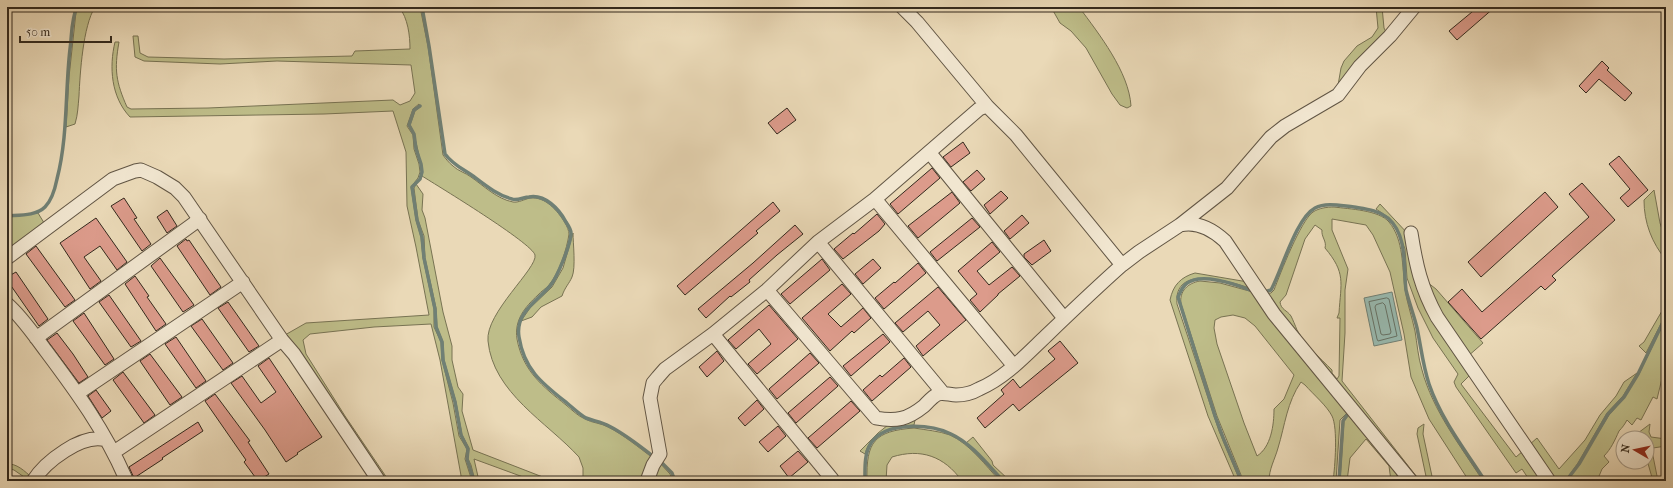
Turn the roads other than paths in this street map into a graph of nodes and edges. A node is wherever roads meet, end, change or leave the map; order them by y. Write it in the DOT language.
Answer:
graph roads {
  1 [pos="902,7"];
  2 [pos="1414,7"];
  3 [pos="987,106"];
  4 [pos="929,152"];
  5 [pos="875,199"];
  6 [pos="200,219"];
  7 [pos="1180,225"];
  8 [pos="1411,233"];
  9 [pos="818,242"];
  10 [pos="7,258"];
  11 [pos="1122,265"];
  12 [pos="243,282"];
  13 [pos="767,290"];
  14 [pos="7,304"];
  15 [pos="1064,318"];
  16 [pos="713,334"];
  17 [pos="36,338"];
  18 [pos="282,340"];
  19 [pos="1014,366"];
  20 [pos="78,393"];
  21 [pos="943,393"];
  22 [pos="106,440"];
  23 [pos="114,452"];
  24 [pos="125,477"];
  25 [pos="832,479"];
  26 [pos="33,481"];
  27 [pos="380,481"];
  28 [pos="647,481"];
  29 [pos="1411,481"];
  30 [pos="1549,481"];
  1 -- 3 [label="street"];
  2 -- 7 [label="street"];
  3 -- 4 [label="street"];
  3 -- 11 [label="street"];
  4 -- 5 [label="street"];
  4 -- 15 [label="street"];
  5 -- 9 [label="street"];
  5 -- 19 [label="street"];
  6 -- 10 [label="street"];
  6 -- 12 [label="street"];
  6 -- 17 [label="street"];
  7 -- 11 [label="street"];
  7 -- 29 [label="street"];
  8 -- 30 [label="street"];
  9 -- 13 [label="street"];
  9 -- 21 [label="street"];
  11 -- 15 [label="street"];
  12 -- 18 [label="street"];
  12 -- 20 [label="street"];
  13 -- 16 [label="street"];
  13 -- 21 [label="street"];
  14 -- 17 [label="street"];
  15 -- 19 [label="street"];
  16 -- 25 [label="street"];
  16 -- 28 [label="street"];
  17 -- 20 [label="street"];
  18 -- 23 [label="street"];
  18 -- 27 [label="street"];
  19 -- 21 [label="street"];
  20 -- 22 [label="street"];
  22 -- 23 [label="street"];
  22 -- 26 [label="street"];
  23 -- 24 [label="street"];
}
